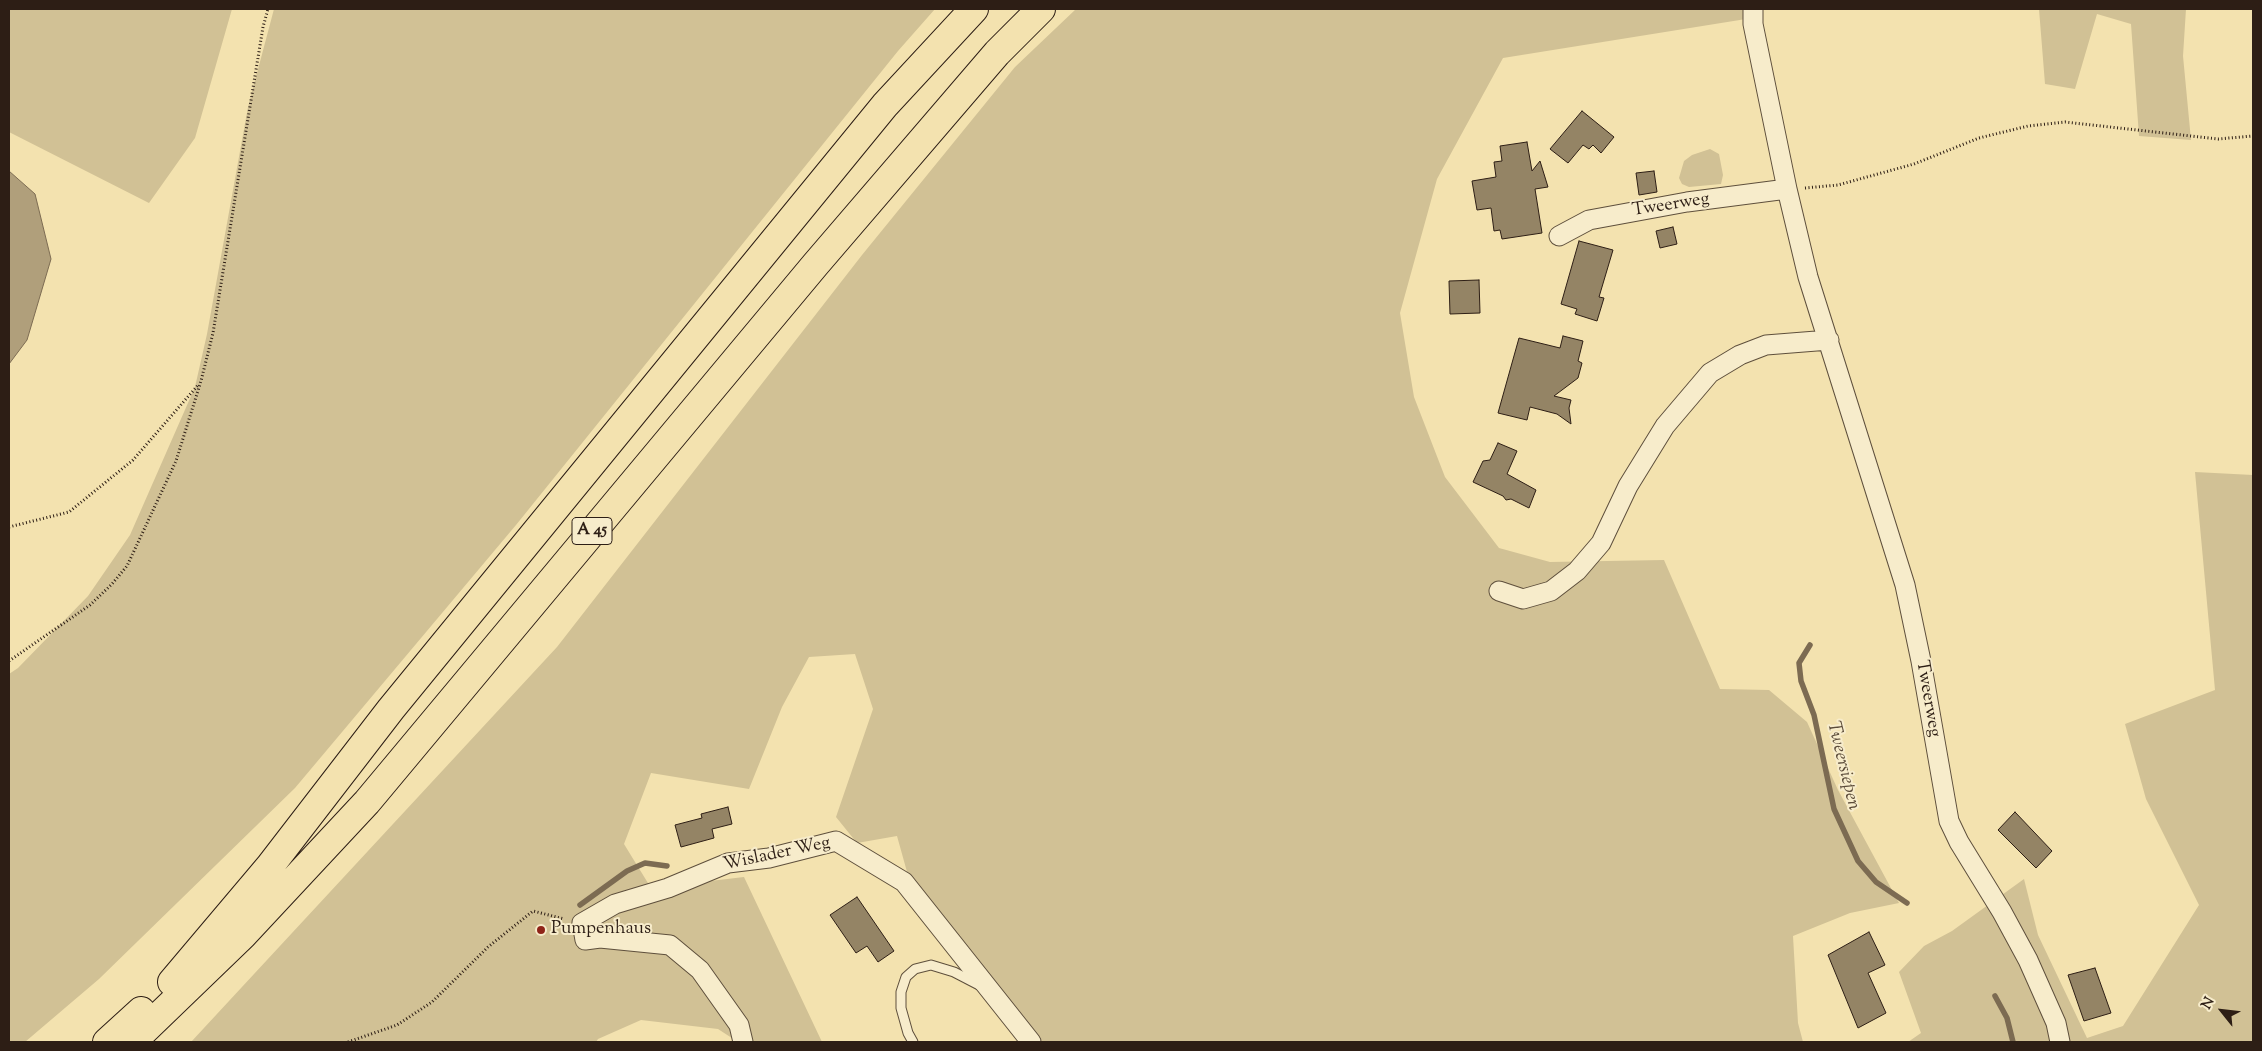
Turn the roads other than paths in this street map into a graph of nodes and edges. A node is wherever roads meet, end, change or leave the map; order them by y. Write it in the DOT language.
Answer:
graph roads {
  1 [pos="974,9"];
  2 [pos="1041,9"];
  3 [pos="1047,9"];
  4 [pos="1753,9"];
  5 [pos="938,33"];
  6 [pos="997,53"];
  7 [pos="886,105"];
  8 [pos="1787,189"];
  9 [pos="1559,236"];
  10 [pos="1829,340"];
  11 [pos="1499,591"];
  12 [pos="990,990"];
  13 [pos="107,1042"];
  14 [pos="132,1042"];
  15 [pos="743,1042"];
  16 [pos="913,1042"];
  17 [pos="1031,1042"];
  18 [pos="2060,1042"];
  1 -- 7 [label="highway, A 45"];
  2 -- 6 [label="highway, A 45"];
  3 -- 6 [label="lane"];
  4 -- 8 [label="street, Tweerweg"];
  5 -- 7 [label="lane"];
  6 -- 14 [label="highway, A 45"];
  7 -- 13 [label="highway, A 45"];
  8 -- 9 [label="street, Tweerweg"];
  8 -- 10 [label="street, Tweerweg"];
  10 -- 11 [label="street"];
  10 -- 18 [label="street, Tweerweg"];
  12 -- 15 [label="street, Wislader Weg"];
  12 -- 16 [label="lane"];
  12 -- 17 [label="street, Wislader Weg"];
}
